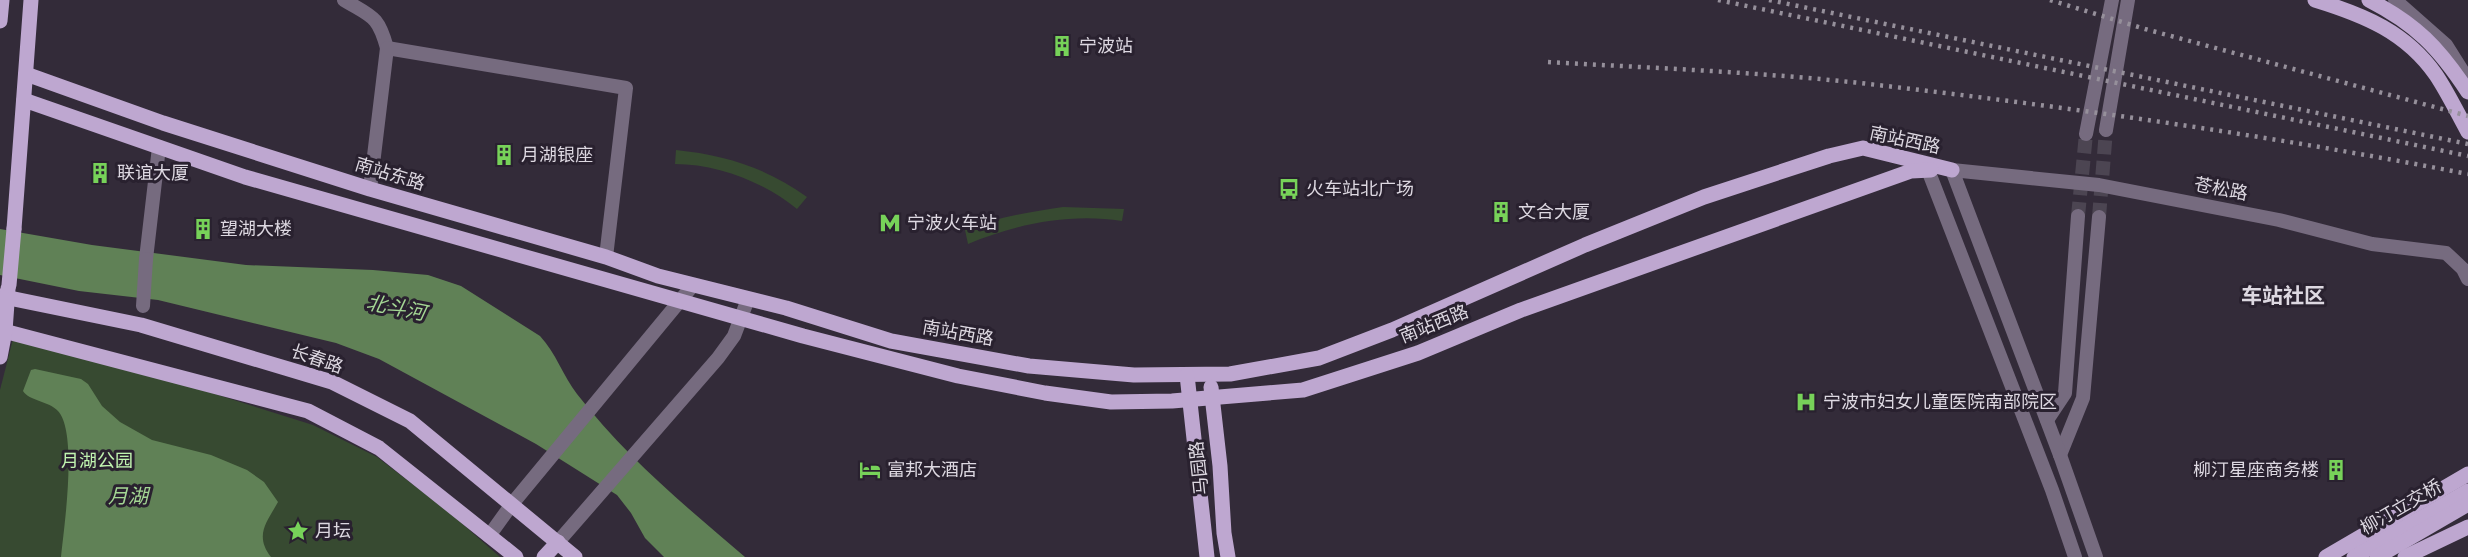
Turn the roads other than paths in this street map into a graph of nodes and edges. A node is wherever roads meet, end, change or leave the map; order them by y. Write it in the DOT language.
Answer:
graph roads {
  1 [pos="2,0"];
  2 [pos="31,0"];
  3 [pos="344,0"];
  4 [pos="2112,0"];
  5 [pos="2128,0"];
  6 [pos="2315,0"];
  7 [pos="2368,0"];
  8 [pos="2395,0"];
  9 [pos="0,21"];
  10 [pos="387,48"];
  11 [pos="26,74"];
  12 [pos="2468,80"];
  13 [pos="2468,92"];
  14 [pos="24,100"];
  15 [pos="2106,130"];
  16 [pos="2468,132"];
  17 [pos="2086,134"];
  18 [pos="159,147"];
  19 [pos="1928,170"];
  20 [pos="1952,170"];
  21 [pos="370,189"];
  22 [pos="2078,216"];
  23 [pos="2099,217"];
  24 [pos="606,257"];
  25 [pos="2468,279"];
  26 [pos="693,285"];
  27 [pos="5,292"];
  28 [pos="748,298"];
  29 [pos="681,300"];
  30 [pos="742,318"];
  31 [pos="141,325"];
  32 [pos="3,331"];
  33 [pos="0,357"];
  34 [pos="1210,374"];
  35 [pos="1187,375"];
  36 [pos="1211,398"];
  37 [pos="1189,399"];
  38 [pos="2047,420"];
  39 [pos="2060,455"];
  40 [pos="2468,474"];
  41 [pos="2468,491"];
  42 [pos="512,504"];
  43 [pos="2468,504"];
  44 [pos="2468,527"];
  45 [pos="489,536"];
  46 [pos="558,542"];
  47 [pos="516,557"];
  48 [pos="544,557"];
  49 [pos="575,557"];
  50 [pos="1207,557"];
  51 [pos="1228,557"];
  52 [pos="2075,557"];
  53 [pos="2096,557"];
  54 [pos="2326,557"];
  55 [pos="2354,557"];
  56 [pos="2377,557"];
  57 [pos="2406,557"];
  1 -- 9 [label="main road"];
  2 -- 11 [label="main road"];
  3 -- 10 [label="street"];
  4 -- 17 [label="street"];
  5 -- 15 [label="street"];
  6 -- 16 [label="main road"];
  7 -- 13 [label="main road"];
  8 -- 12 [label="street"];
  10 -- 21 [label="street"];
  10 -- 24 [label="street"];
  11 -- 14 [label="main road"];
  11 -- 21 [label="main road, 南站东路"];
  14 -- 18 [label="main road"];
  14 -- 27 [label="main road, bridge"];
  18 -- 29 [label="main road"];
  18 -- 31 [label="street, bridge"];
  19 -- 20 [label="main road, 南站西路"];
  19 -- 36 [label="main road, 南站西路"];
  19 -- 52 [label="street"];
  20 -- 25 [label="street, 苍松路"];
  20 -- 34 [label="main road, 南站西路"];
  20 -- 38 [label="street"];
  21 -- 24 [label="main road, 南站东路"];
  22 -- 38 [label="street"];
  23 -- 39 [label="street"];
  24 -- 26 [label="main road, 南站东路"];
  26 -- 28 [label="main road, 南站东路"];
  26 -- 29 [label="street"];
  27 -- 31 [label="main road, 长春路"];
  27 -- 32 [label="main road"];
  28 -- 30 [label="street"];
  28 -- 35 [label="main road, 南站西路"];
  29 -- 30 [label="main road"];
  29 -- 42 [label="street"];
  30 -- 37 [label="main road, 南站西路"];
  30 -- 46 [label="street"];
  31 -- 42 [label="main road, 长春路"];
  32 -- 33 [label="main road"];
  32 -- 45 [label="main road"];
  34 -- 35 [label="main road, 南站西路"];
  34 -- 36 [label="main road, 马园路"];
  35 -- 37 [label="main road, 马园路"];
  36 -- 37 [label="main road, 南站西路"];
  36 -- 51 [label="main road, 马园路"];
  37 -- 50 [label="main road, 马园路"];
  38 -- 39 [label="street"];
  39 -- 53 [label="street"];
  40 -- 54 [label="main road"];
  41 -- 55 [label="main road, 柳汀立交桥"];
  42 -- 45 [label="street"];
  42 -- 46 [label="main road, 长春路"];
  43 -- 56 [label="main road, 柳汀立交桥"];
  44 -- 57 [label="main road"];
  45 -- 47 [label="main road"];
  46 -- 48 [label="main road"];
  46 -- 49 [label="main road, 长春路"];
}
